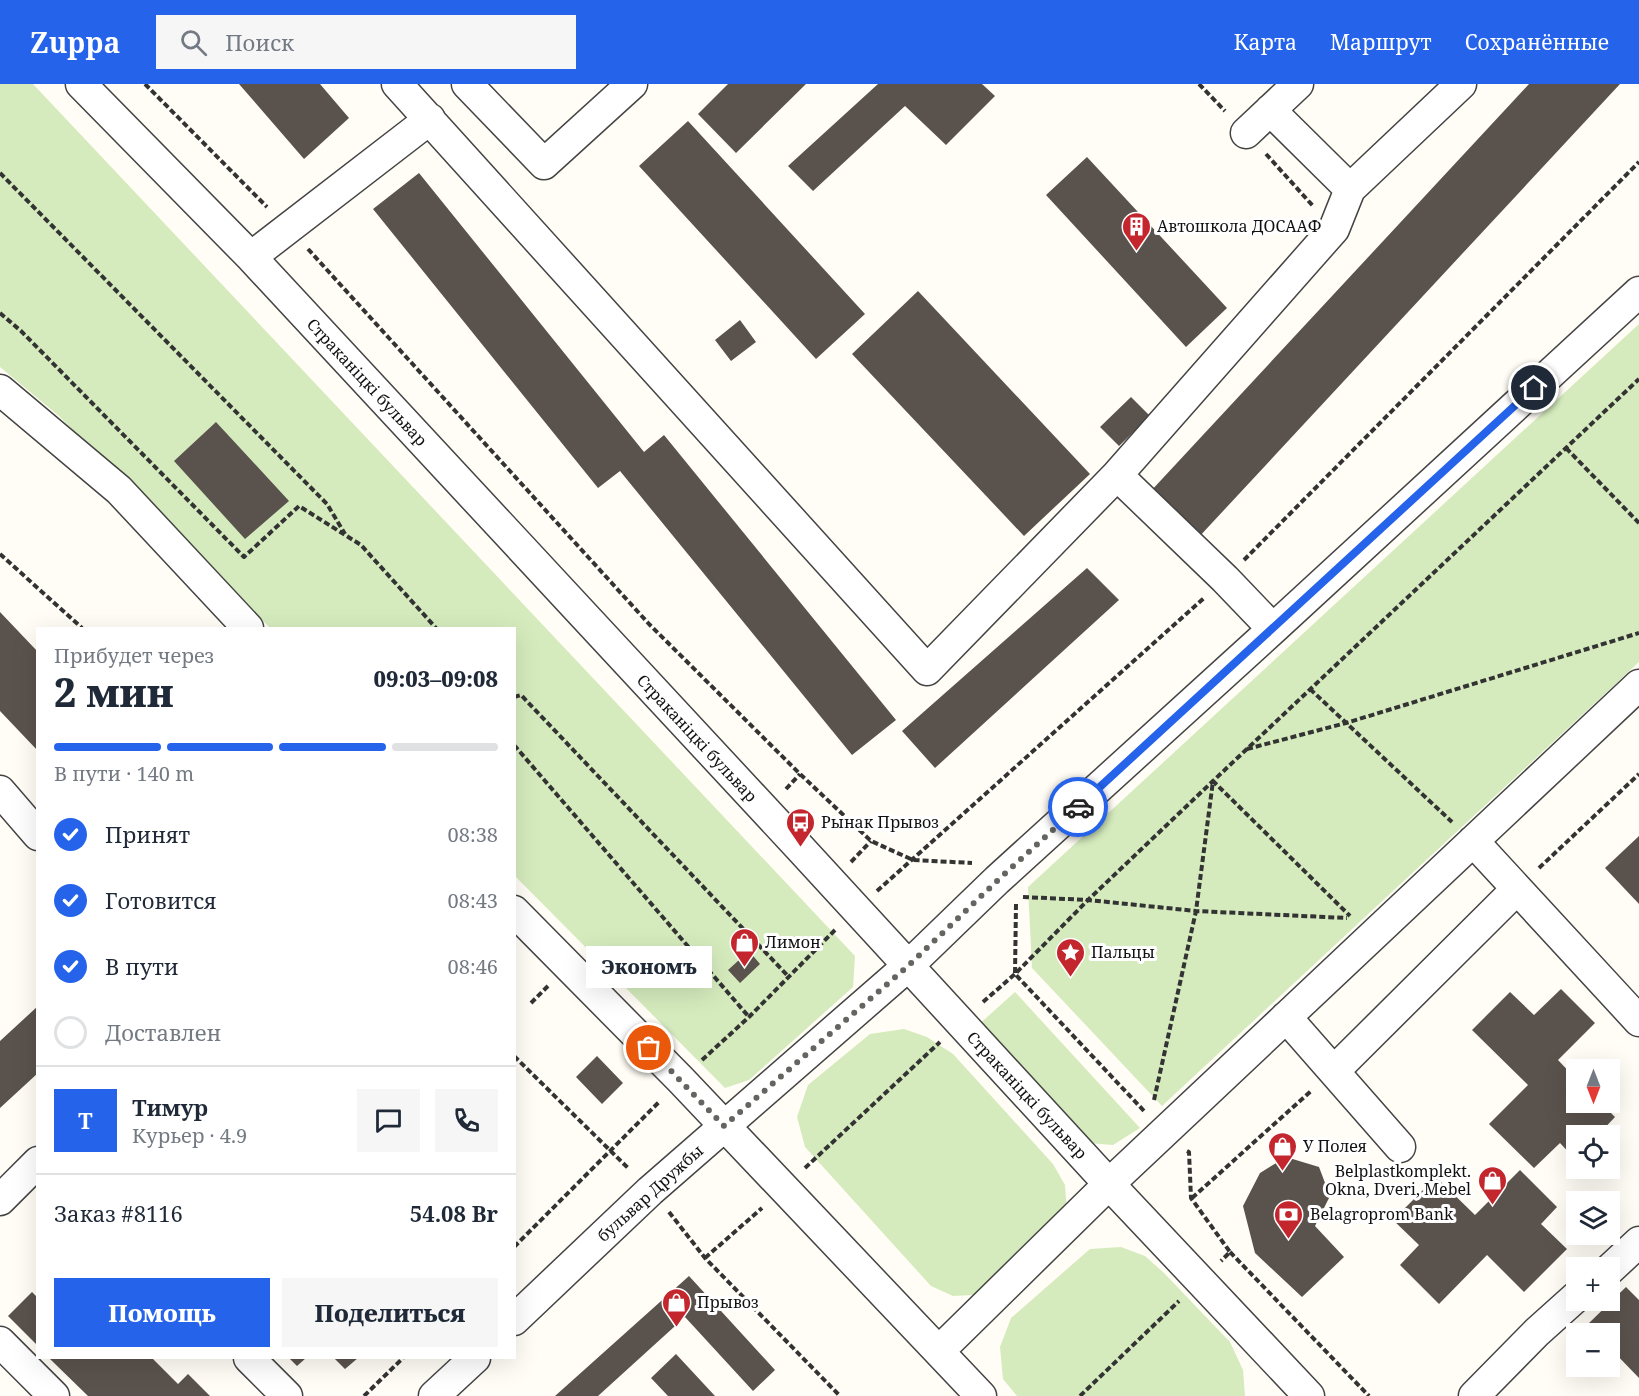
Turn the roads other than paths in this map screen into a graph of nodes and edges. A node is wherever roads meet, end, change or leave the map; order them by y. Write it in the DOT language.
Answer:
graph roads {
  1 [pos="81,84"];
  2 [pos="397,84"];
  3 [pos="467,84"];
  4 [pos="632,84"];
  5 [pos="1298,84"];
  6 [pos="1461,84"];
  7 [pos="1270,110"];
  8 [pos="430,119"];
  9 [pos="1246,133"];
  10 [pos="1350,189"];
  11 [pos="251,256"];
  12 [pos="1639,292"];
  13 [pos="0,390"];
  14 [pos="1117,475"];
  15 [pos="247,627"];
  16 [pos="1273,629"];
  17 [pos="1639,685"];
  18 [pos="0,791"];
  19 [pos="36,832"];
  20 [pos="1473,841"];
  21 [pos="1517,889"];
  22 [pos="516,913"];
  23 [pos="908,966"];
  24 [pos="1286,1017"];
  25 [pos="1639,1021"];
  26 [pos="1334,1071"];
  27 [pos="724,1126"];
  28 [pos="1400,1147"];
  29 [pos="36,1164"];
  30 [pos="1109,1184"];
  31 [pos="0,1200"];
  32 [pos="1639,1244"];
  33 [pos="1620,1260"];
  34 [pos="1566,1306"];
  35 [pos="516,1318"];
  36 [pos="0,1342"];
  37 [pos="939,1351"];
  38 [pos="250,1359"];
  39 [pos="474,1359"];
  40 [pos="1307,1395"];
  41 [pos="54,1396"];
  42 [pos="287,1396"];
  43 [pos="434,1396"];
  44 [pos="981,1396"];
  45 [pos="1474,1396"];
  1 -- 11 [label="street, Страканіцкі бульвар"];
  2 -- 8 [label="street"];
  3 -- 4 [label="street"];
  5 -- 7 [label="street"];
  6 -- 10 [label="street"];
  7 -- 9 [label="street"];
  7 -- 10 [label="street"];
  8 -- 11 [label="street"];
  8 -- 14 [label="street"];
  10 -- 14 [label="street"];
  11 -- 23 [label="street, Страканіцкі бульвар"];
  12 -- 16 [label="street, бульвар Дружбы"];
  13 -- 15 [label="street"];
  14 -- 16 [label="street"];
  16 -- 23 [label="street, бульвар Дружбы"];
  17 -- 20 [label="street"];
  18 -- 19 [label="street"];
  20 -- 21 [label="street"];
  20 -- 24 [label="street"];
  21 -- 25 [label="street"];
  21 -- 26 [label="street"];
  22 -- 27 [label="street"];
  23 -- 27 [label="street, бульвар Дружбы"];
  23 -- 30 [label="street, Страканіцкі бульвар"];
  24 -- 26 [label="street"];
  24 -- 30 [label="street"];
  26 -- 28 [label="street"];
  27 -- 35 [label="street, бульвар Дружбы"];
  27 -- 37 [label="street"];
  29 -- 31 [label="street"];
  30 -- 37 [label="street"];
  30 -- 40 [label="street, Страканіцкі бульвар"];
  32 -- 33 [label="street"];
  34 -- 45 [label="street"];
  36 -- 41 [label="street"];
  37 -- 44 [label="street"];
  38 -- 42 [label="street"];
  39 -- 43 [label="street"];
}
